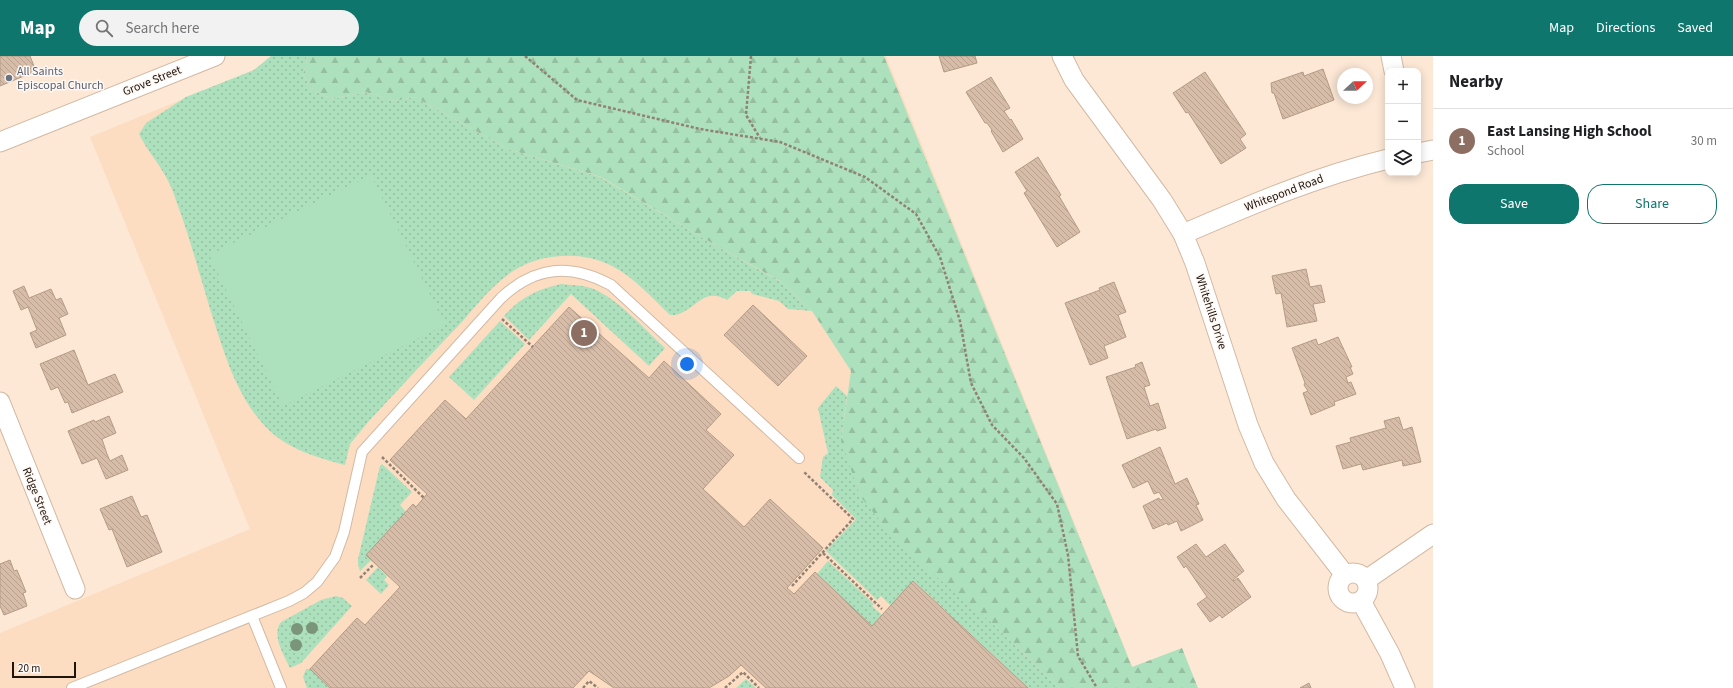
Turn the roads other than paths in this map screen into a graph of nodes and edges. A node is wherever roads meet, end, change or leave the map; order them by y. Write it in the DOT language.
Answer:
graph roads {
  1 [pos="215,56"];
  2 [pos="1062,56"];
  3 [pos="1391,56"];
  4 [pos="1393,68"];
  5 [pos="0,142"];
  6 [pos="1433,150"];
  7 [pos="1421,152"];
  8 [pos="1385,160"];
  9 [pos="1183,234"];
  10 [pos="0,402"];
  11 [pos="799,458"];
  12 [pos="1433,534"];
  13 [pos="1345,576"];
  14 [pos="1366,580"];
  15 [pos="75,589"];
  16 [pos="1361,601"];
  17 [pos="252,616"];
  18 [pos="72,688"];
  19 [pos="281,688"];
  20 [pos="1405,688"];
  1 -- 5 [label="street, Grove Street"];
  2 -- 9 [label="street, Whitehills Drive"];
  3 -- 4 [label="street"];
  6 -- 7 [label="street"];
  8 -- 9 [label="street, Whitepond Road"];
  9 -- 13 [label="street, Whitehills Drive"];
  10 -- 15 [label="street, Ridge Street"];
  11 -- 17 [label="lane"];
  12 -- 14 [label="street"];
  13 -- 14 [label="street"];
  13 -- 16 [label="street"];
  14 -- 16 [label="street"];
  16 -- 20 [label="street"];
  17 -- 18 [label="lane"];
  17 -- 19 [label="lane"];
}
